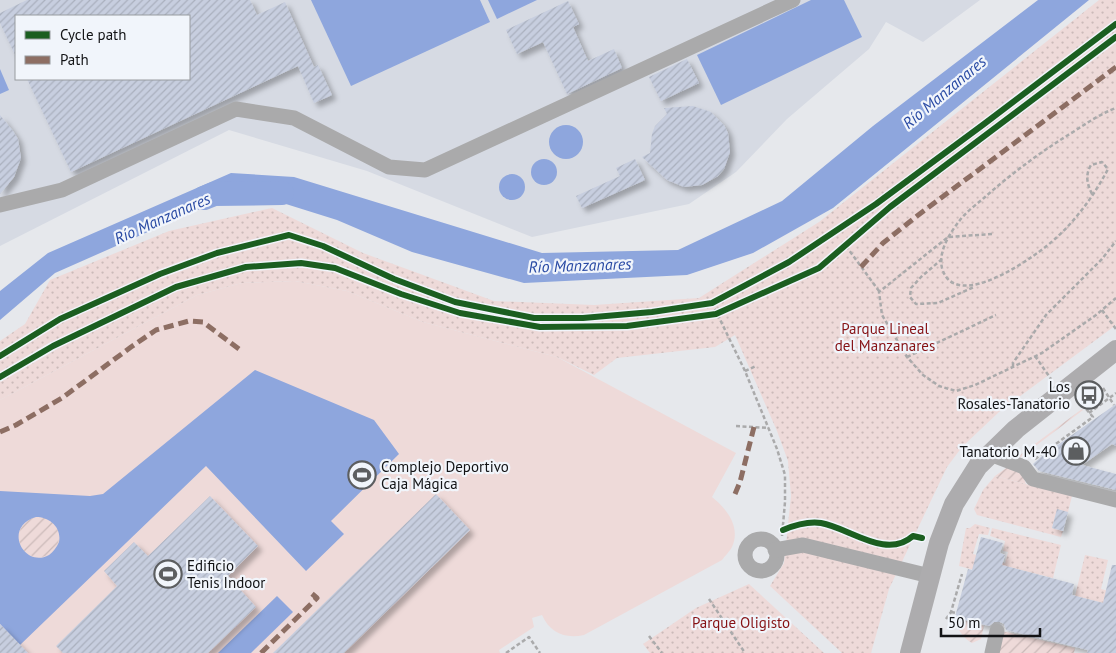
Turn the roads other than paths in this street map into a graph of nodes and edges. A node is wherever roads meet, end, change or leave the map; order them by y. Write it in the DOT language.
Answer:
graph roads {
  1 [pos="793,0"];
  2 [pos="0,205"];
  3 [pos="1114,356"];
  4 [pos="990,454"];
  5 [pos="1116,500"];
  6 [pos="779,545"];
  7 [pos="930,576"];
  8 [pos="997,631"];
  9 [pos="910,653"];
  10 [pos="992,653"];
  1 -- 2 [label="street"];
  3 -- 4 [label="main road"];
  4 -- 5 [label="street"];
  4 -- 7 [label="main road"];
  6 -- 7 [label="street"];
  7 -- 9 [label="main road"];
  8 -- 10 [label="street"];
}
